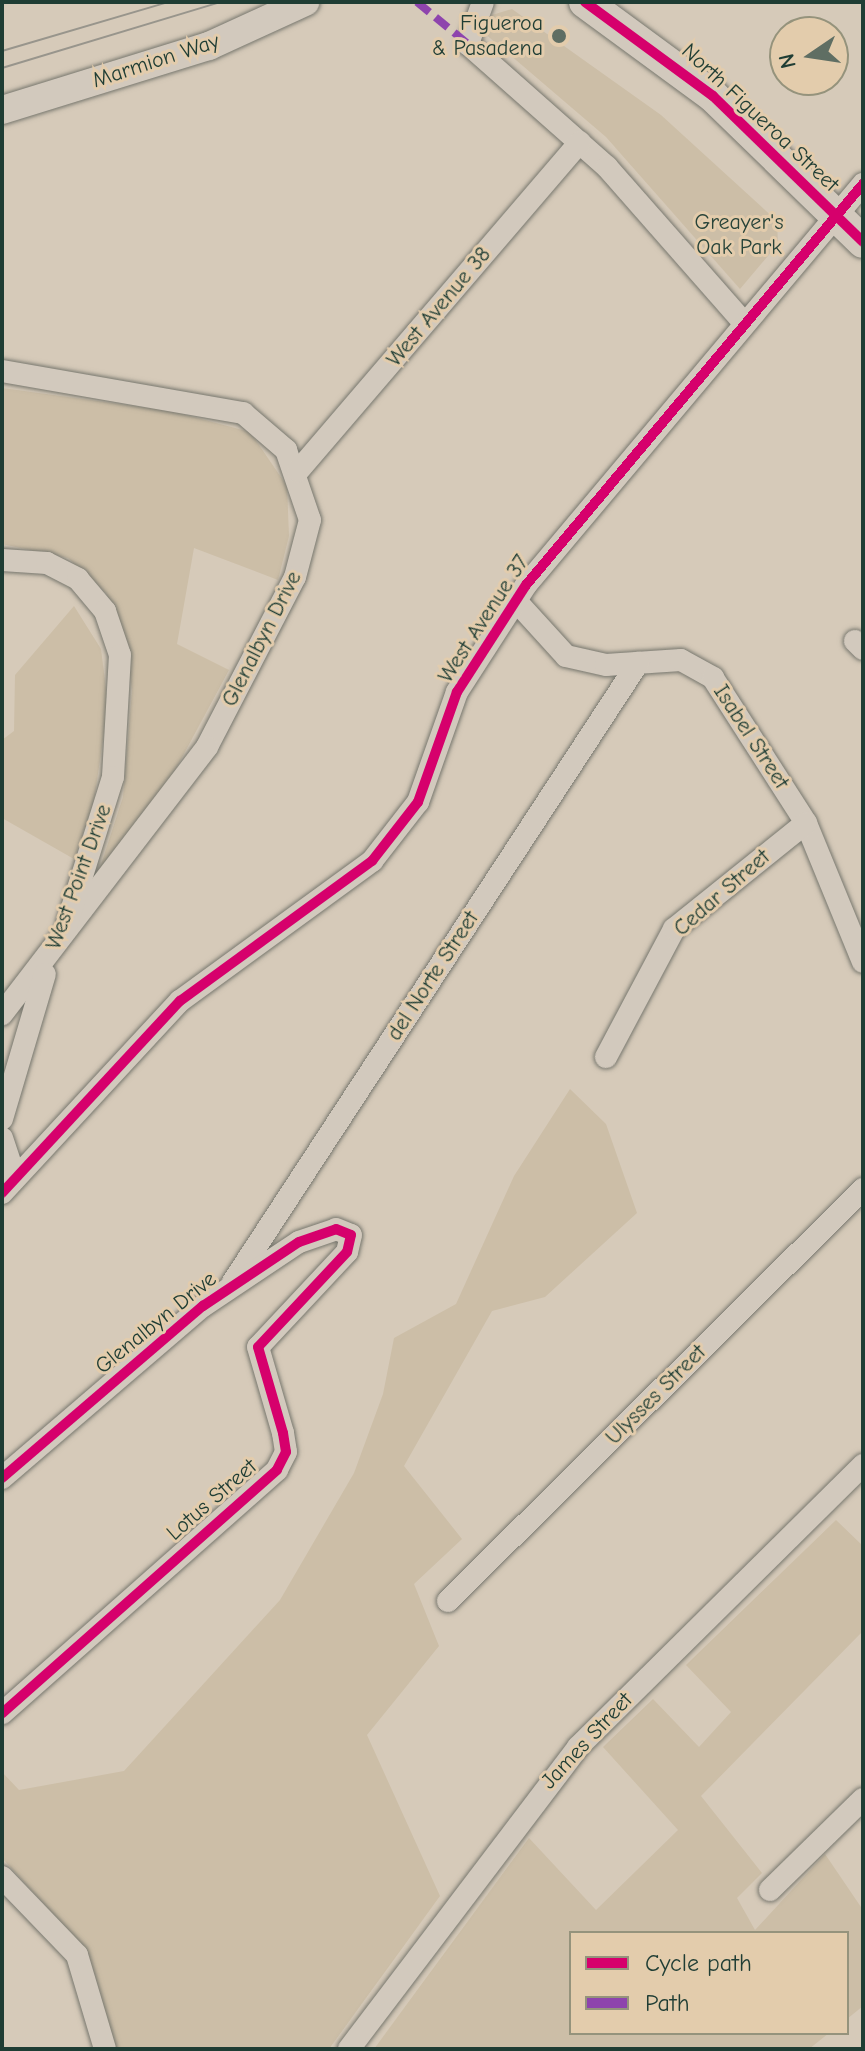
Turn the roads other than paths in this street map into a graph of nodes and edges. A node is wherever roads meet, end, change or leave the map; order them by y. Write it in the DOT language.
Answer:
graph roads {
  1 [pos="305,2"];
  2 [pos="483,2"];
  3 [pos="585,2"];
  4 [pos="2,110"];
  5 [pos="580,142"];
  6 [pos="863,184"];
  7 [pos="836,215"];
  8 [pos="863,242"];
  9 [pos="743,322"];
  10 [pos="2,371"];
  11 [pos="298,471"];
  12 [pos="2,560"];
  13 [pos="516,601"];
  14 [pos="638,663"];
  15 [pos="806,823"];
  16 [pos="51,956"];
  17 [pos="863,962"];
  18 [pos="2,1014"];
  19 [pos="606,1057"];
  20 [pos="2,1119"];
  21 [pos="2,1138"];
  22 [pos="8,1185"];
  23 [pos="863,1189"];
  24 [pos="351,1235"];
  25 [pos="228,1289"];
  26 [pos="863,1465"];
  27 [pos="2,1478"];
  28 [pos="448,1601"];
  29 [pos="2,1713"];
  30 [pos="863,1799"];
  31 [pos="2,1877"];
  32 [pos="770,1890"];
  33 [pos="105,2049"];
  34 [pos="349,2049"];
  1 -- 4 [label="street, Marmion Way"];
  2 -- 5 [label="street"];
  3 -- 7 [label="main road, North Figueroa Street"];
  5 -- 9 [label="street"];
  5 -- 11 [label="street, West Avenue 38"];
  6 -- 7 [label="street, West Avenue 37"];
  7 -- 8 [label="main road, North Figueroa Street"];
  7 -- 9 [label="street, West Avenue 37"];
  9 -- 13 [label="street, West Avenue 37"];
  10 -- 11 [label="street, Glenalbyn Drive"];
  11 -- 16 [label="street, Glenalbyn Drive"];
  12 -- 16 [label="street, West Point Drive"];
  13 -- 14 [label="street, Isabel Street"];
  13 -- 22 [label="street, West Avenue 37"];
  14 -- 15 [label="street, Isabel Street"];
  14 -- 25 [label="street, del Norte Street"];
  15 -- 17 [label="street, Isabel Street"];
  15 -- 19 [label="street, Cedar Street"];
  16 -- 18 [label="street, Glenalbyn Drive"];
  16 -- 20 [label="street, West Point Drive"];
  21 -- 22 [label="street"];
  23 -- 28 [label="street, Ulysses Street"];
  24 -- 25 [label="street, Glenalbyn Drive"];
  24 -- 29 [label="street, Lotus Street"];
  25 -- 27 [label="street, Glenalbyn Drive"];
  26 -- 34 [label="street, James Street"];
  30 -- 32 [label="street"];
  31 -- 33 [label="street"];
}
